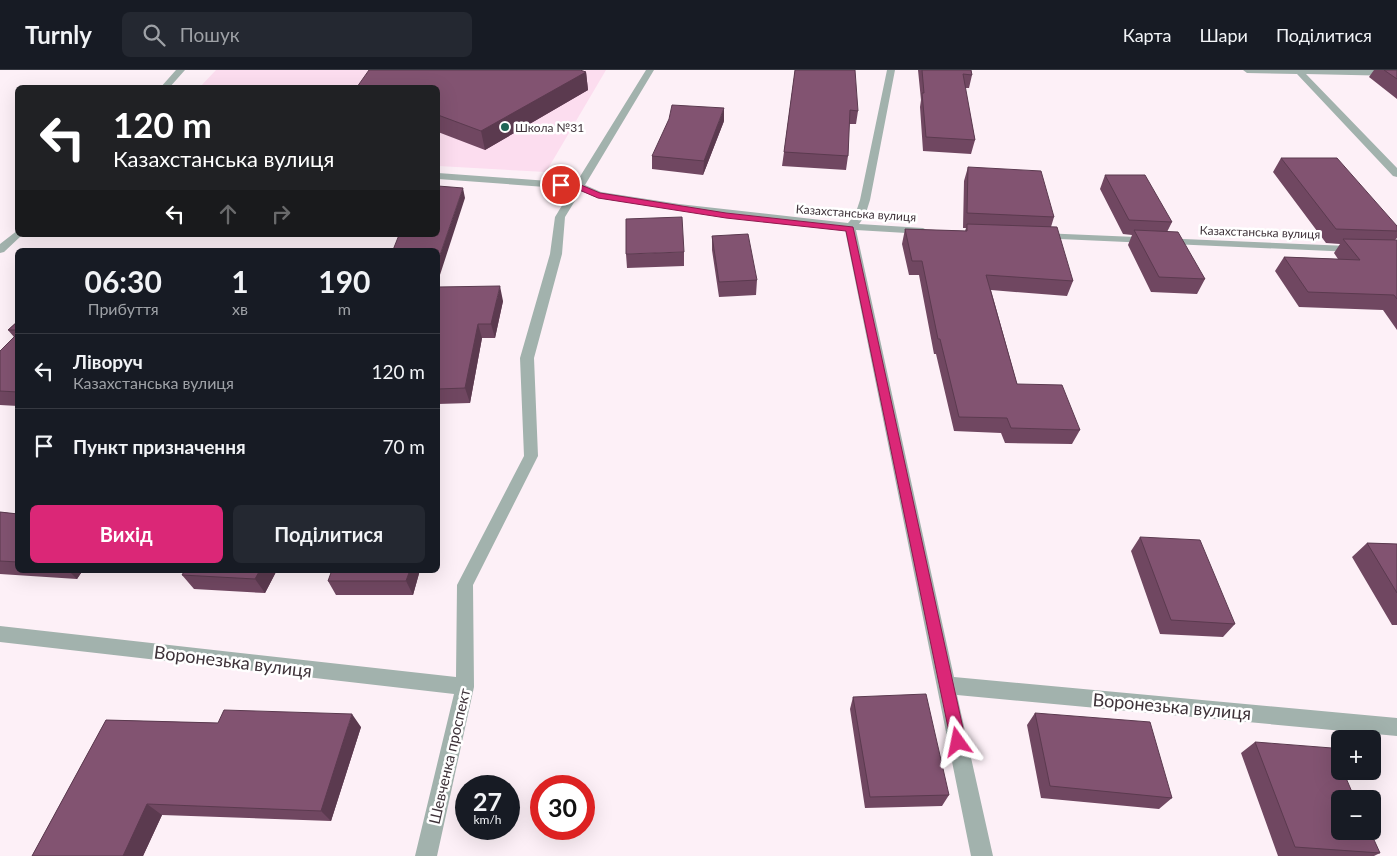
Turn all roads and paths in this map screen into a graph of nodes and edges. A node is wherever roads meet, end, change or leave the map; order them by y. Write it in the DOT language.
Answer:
graph roads {
  1 [pos="181,70"];
  2 [pos="650,70"];
  3 [pos="891,70"];
  4 [pos="1247,70"];
  5 [pos="1299,71"];
  6 [pos="1397,73"];
  7 [pos="167,85"];
  8 [pos="1397,174"];
  9 [pos="440,176"];
  10 [pos="578,186"];
  11 [pos="850,228"];
  12 [pos="940,232"];
  13 [pos="15,235"];
  14 [pos="1029,236"];
  15 [pos="0,250"];
  16 [pos="1397,252"];
  17 [pos="0,634"];
  18 [pos="946,685"];
  19 [pos="465,687"];
  20 [pos="1397,727"];
  21 [pos="426,856"];
  22 [pos="982,856"];
  1 -- 7 [label="street"];
  2 -- 10 [label="street, Шевченка проспект"];
  3 -- 11 [label="street"];
  4 -- 5 [label="street"];
  5 -- 6 [label="street"];
  5 -- 8 [label="street"];
  9 -- 10 [label="street, Казахстанська вулиця"];
  10 -- 11 [label="street, Казахстанська вулиця"];
  10 -- 19 [label="street, Шевченка проспект"];
  11 -- 12 [label="street, Казахстанська вулиця"];
  11 -- 18 [label="street"];
  13 -- 15 [label="street"];
  14 -- 16 [label="street, Казахстанська вулиця"];
  17 -- 19 [label="street, Воронезька вулиця"];
  18 -- 20 [label="street, Воронезька вулиця"];
  18 -- 22 [label="street"];
  19 -- 21 [label="street, Шевченка проспект"];
}
